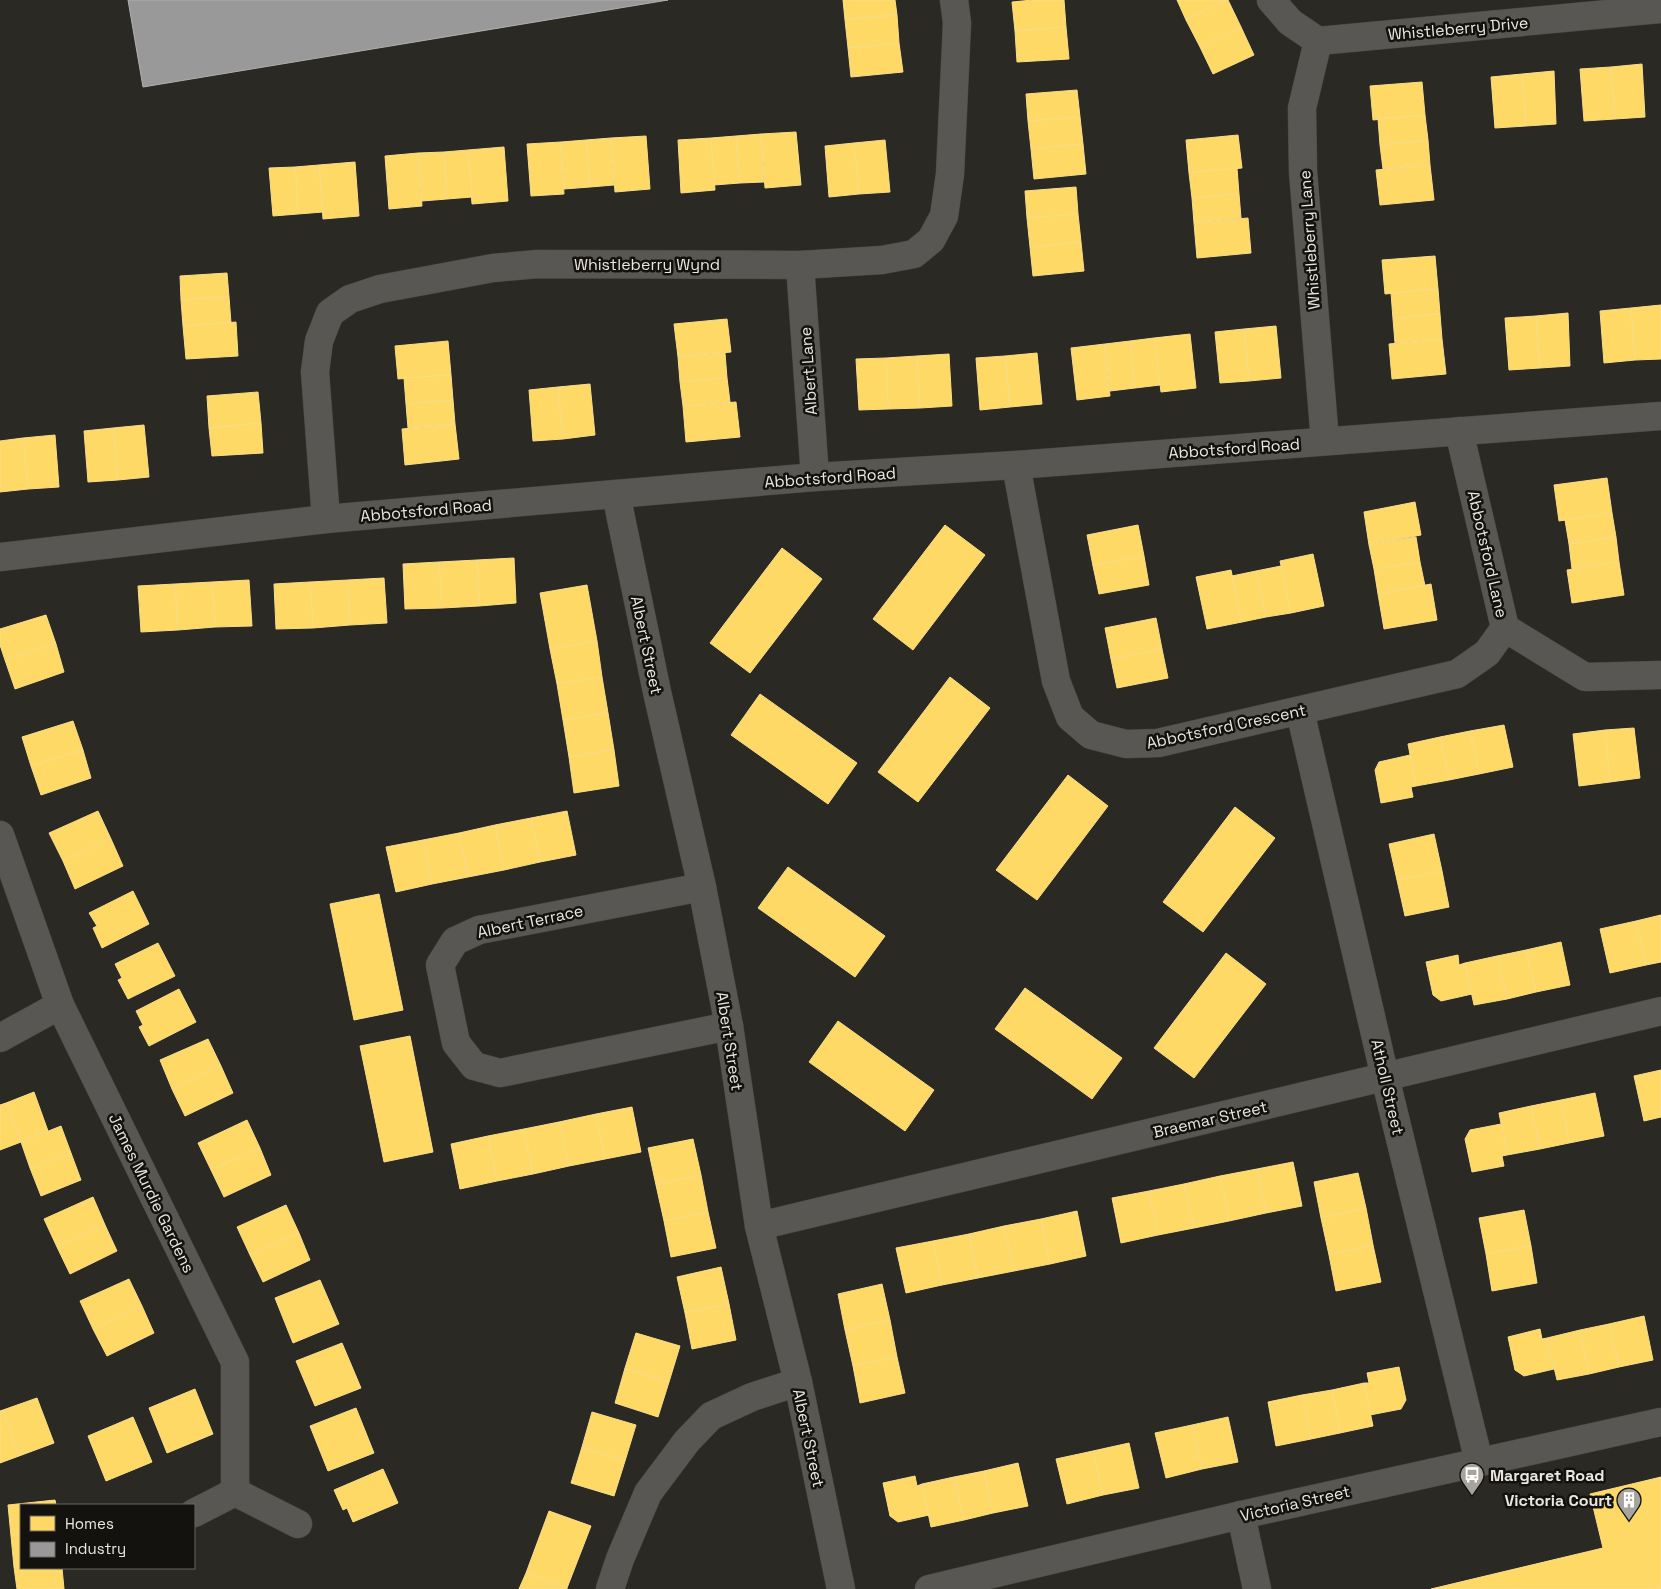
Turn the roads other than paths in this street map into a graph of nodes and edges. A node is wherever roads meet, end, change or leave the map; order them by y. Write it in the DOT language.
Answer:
graph roads {
  1 [pos="954,0"];
  2 [pos="1271,0"];
  3 [pos="1661,9"];
  4 [pos="1318,41"];
  5 [pos="800,265"];
  6 [pos="1661,416"];
  7 [pos="1460,431"];
  8 [pos="1325,441"];
  9 [pos="1016,465"];
  10 [pos="816,478"];
  11 [pos="616,494"];
  12 [pos="326,519"];
  13 [pos="0,557"];
  14 [pos="1505,628"];
  15 [pos="1661,675"];
  16 [pos="1300,711"];
  17 [pos="0,835"];
  18 [pos="702,887"];
  19 [pos="60,1004"];
  20 [pos="1661,1011"];
  21 [pos="729,1026"];
  22 [pos="0,1038"];
  23 [pos="1385,1077"];
  24 [pos="759,1226"];
  25 [pos="798,1382"];
  26 [pos="1661,1422"];
  27 [pos="1479,1462"];
  28 [pos="235,1492"];
  29 [pos="195,1512"];
  30 [pos="1241,1515"];
  31 [pos="298,1524"];
  32 [pos="610,1589"];
  33 [pos="841,1589"];
  34 [pos="929,1589"];
  35 [pos="1257,1589"];
  1 -- 5 [label="street, Whistleberry Wynd"];
  2 -- 4 [label="street"];
  3 -- 4 [label="street, Whistleberry Drive"];
  4 -- 8 [label="street, Whistleberry Lane"];
  5 -- 10 [label="street, Albert Lane"];
  5 -- 12 [label="street, Whistleberry Wynd"];
  6 -- 7 [label="street, Abbotsford Road"];
  7 -- 8 [label="street, Abbotsford Road"];
  7 -- 14 [label="street, Abbotsford Lane"];
  8 -- 9 [label="street, Abbotsford Road"];
  9 -- 10 [label="street, Abbotsford Road"];
  9 -- 16 [label="street, Abbotsford Crescent"];
  10 -- 11 [label="street, Abbotsford Road"];
  11 -- 12 [label="street, Abbotsford Road"];
  11 -- 18 [label="street, Albert Street"];
  12 -- 13 [label="street, Abbotsford Road"];
  14 -- 15 [label="street, Abbotsford Lane"];
  14 -- 16 [label="street, Abbotsford Crescent"];
  16 -- 23 [label="street, Atholl Street"];
  17 -- 19 [label="street, James Murdie Gardens"];
  18 -- 21 [label="street, Albert Street"];
  18 -- 21 [label="street, Albert Terrace"];
  19 -- 22 [label="street"];
  19 -- 28 [label="street, James Murdie Gardens"];
  20 -- 23 [label="street, Braemar Street"];
  21 -- 24 [label="street, Albert Street"];
  23 -- 24 [label="street, Braemar Street"];
  23 -- 27 [label="street, Atholl Street"];
  24 -- 25 [label="street, Albert Street"];
  25 -- 32 [label="street"];
  25 -- 33 [label="street, Albert Street"];
  26 -- 27 [label="street, Victoria Street"];
  27 -- 30 [label="street, Victoria Street"];
  28 -- 29 [label="street"];
  28 -- 31 [label="street"];
  30 -- 34 [label="street, Victoria Street"];
  30 -- 35 [label="street"];
}
